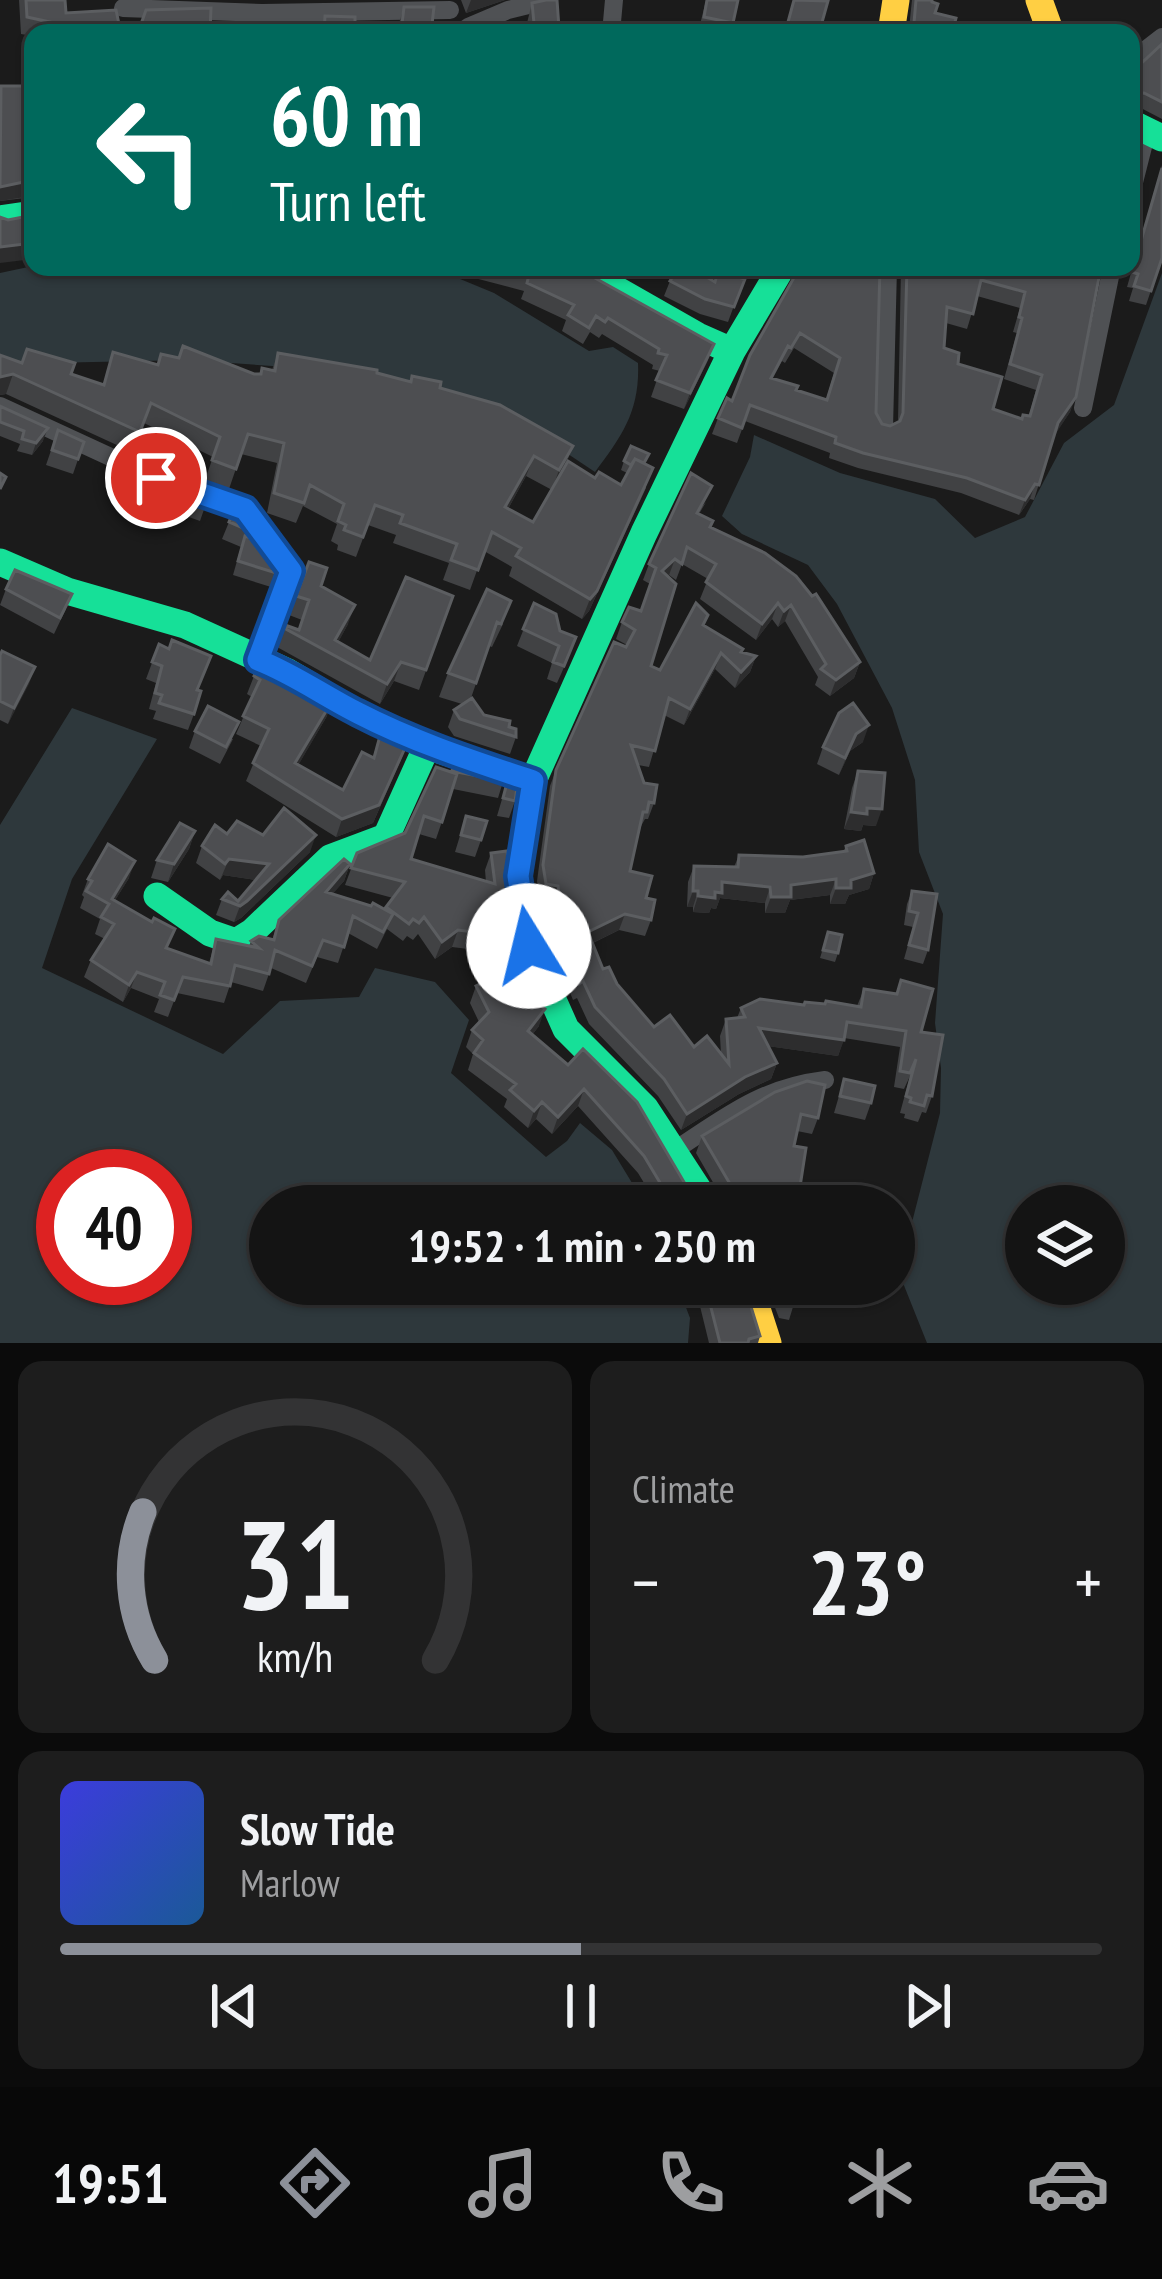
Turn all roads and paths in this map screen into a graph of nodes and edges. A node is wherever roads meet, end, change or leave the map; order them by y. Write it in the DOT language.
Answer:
graph roads {
  1 [pos="550,0"];
  2 [pos="123,4"];
  3 [pos="448,5"];
  4 [pos="484,24"];
  5 [pos="593,276"];
  6 [pos="777,276"];
  7 [pos="888,276"];
  8 [pos="1110,276"];
  9 [pos="733,351"];
  10 [pos="0,406"];
  11 [pos="1083,408"];
  12 [pos="884,428"];
  13 [pos="0,562"];
  14 [pos="258,660"];
  15 [pos="427,746"];
  16 [pos="533,781"];
  17 [pos="157,896"];
  18 [pos="825,1080"];
  19 [pos="675,1150"];
  20 [pos="696,1185"];
  21 [pos="756,1305"];
  22 [pos="768,1343"];
  1 -- 4 [label="street"];
  2 -- 3 [label="street"];
  5 -- 9 [label="street"];
  6 -- 9 [label="street"];
  7 -- 12 [label="street"];
  8 -- 11 [label="street"];
  9 -- 16 [label="street"];
  10 -- 14 [label="street"];
  13 -- 14 [label="street"];
  14 -- 15 [label="street"];
  15 -- 16 [label="street"];
  15 -- 17 [label="street"];
  16 -- 19 [label="street"];
  18 -- 19 [label="street"];
  19 -- 20 [label="street"];
  21 -- 22 [label="street"];
}
